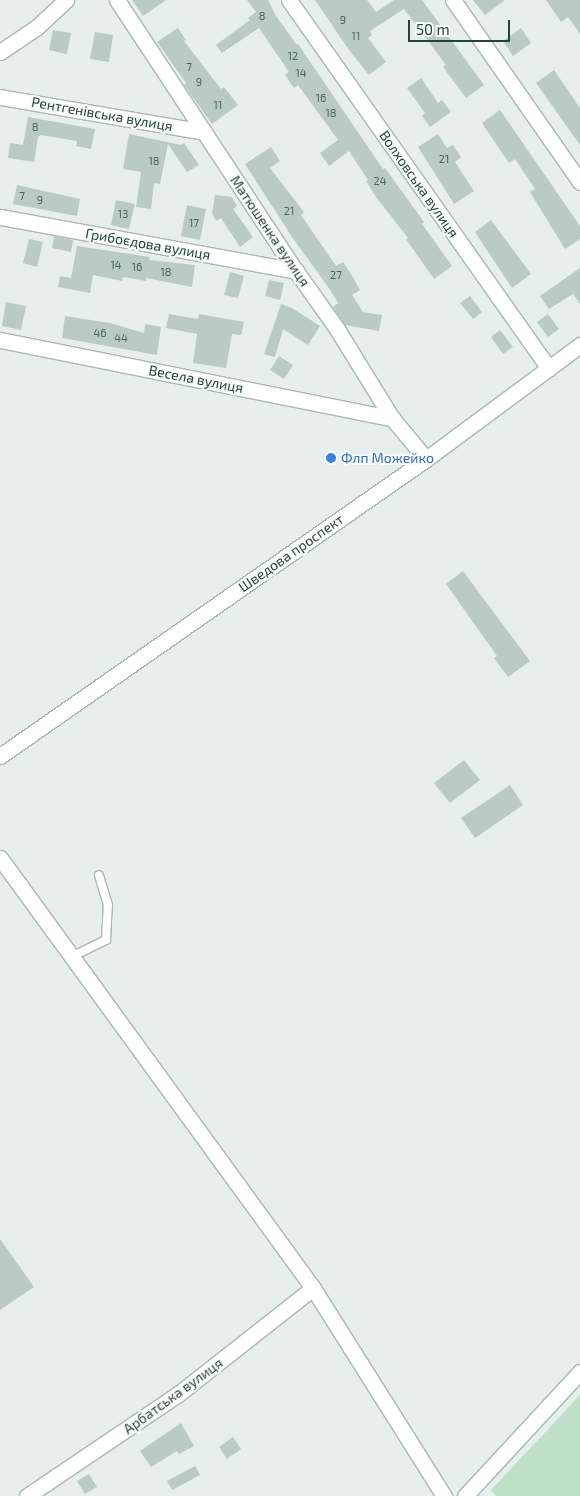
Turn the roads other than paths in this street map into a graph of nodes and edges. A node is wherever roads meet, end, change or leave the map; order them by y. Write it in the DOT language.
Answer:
graph roads {
  1 [pos="66,0"];
  2 [pos="117,0"];
  3 [pos="289,0"];
  4 [pos="453,0"];
  5 [pos="0,52"];
  6 [pos="0,97"];
  7 [pos="204,132"];
  8 [pos="580,182"];
  9 [pos="0,217"];
  10 [pos="296,271"];
  11 [pos="0,340"];
  12 [pos="580,345"];
  13 [pos="549,368"];
  14 [pos="392,418"];
  15 [pos="426,459"];
  16 [pos="0,756"];
  17 [pos="0,858"];
  18 [pos="99,875"];
  19 [pos="71,956"];
  20 [pos="313,1288"];
  21 [pos="580,1372"];
  22 [pos="470,1494"];
  23 [pos="27,1496"];
  24 [pos="444,1496"];
  1 -- 5 [label="street"];
  2 -- 7 [label="street, Матюшенка вулиця"];
  3 -- 13 [label="street, Волховська вулиця"];
  4 -- 8 [label="street"];
  6 -- 7 [label="street, Рентгенівська вулиця"];
  7 -- 10 [label="street, Матюшенка вулиця"];
  9 -- 10 [label="street, Грибоєдова вулиця"];
  10 -- 14 [label="street, Матюшенка вулиця"];
  11 -- 14 [label="street, Весела вулиця"];
  12 -- 13 [label="street, Шведова проспект"];
  13 -- 15 [label="street, Шведова проспект"];
  14 -- 15 [label="street, Матюшенка вулиця"];
  15 -- 16 [label="street, Шведова проспект"];
  17 -- 19 [label="street"];
  18 -- 19 [label="lane"];
  19 -- 20 [label="street"];
  20 -- 23 [label="street, Арбатська вулиця"];
  20 -- 24 [label="street"];
  21 -- 22 [label="street"];
}
